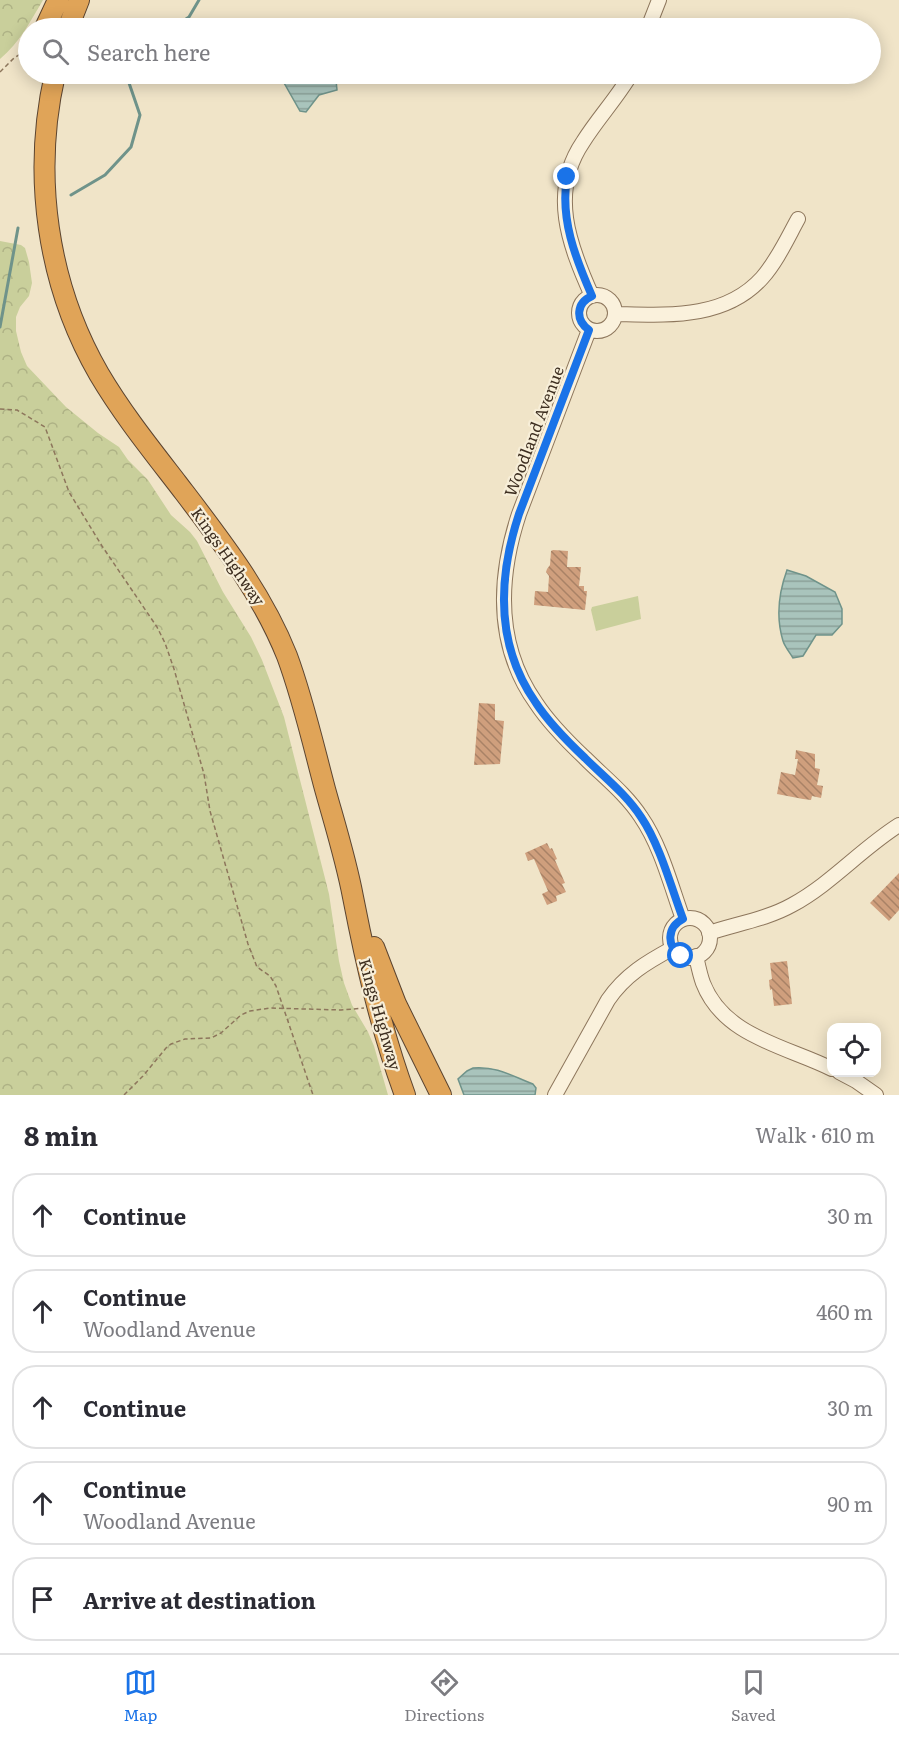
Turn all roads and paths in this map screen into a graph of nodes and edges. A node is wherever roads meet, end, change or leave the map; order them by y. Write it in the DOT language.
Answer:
graph roads {
  1 [pos="58,0"];
  2 [pos="79,0"];
  3 [pos="659,0"];
  4 [pos="50,18"];
  5 [pos="72,18"];
  6 [pos="652,18"];
  7 [pos="18,55"];
  8 [pos="0,72"];
  9 [pos="40,84"];
  10 [pos="53,84"];
  11 [pos="625,84"];
  12 [pos="46,207"];
  13 [pos="798,219"];
  14 [pos="592,296"];
  15 [pos="615,314"];
  16 [pos="589,330"];
  17 [pos="0,409"];
  18 [pos="899,825"];
  19 [pos="683,919"];
  20 [pos="709,933"];
  21 [pos="673,948"];
  22 [pos="696,956"];
  23 [pos="284,1008"];
  24 [pos="377,1008"];
  25 [pos="827,1067"];
  26 [pos="848,1077"];
  27 [pos="124,1095"];
  28 [pos="313,1095"];
  29 [pos="407,1095"];
  30 [pos="420,1095"];
  31 [pos="441,1095"];
  32 [pos="555,1095"];
  33 [pos="876,1095"];
  1 -- 4 [label="highway"];
  2 -- 5 [label="highway"];
  3 -- 6 [label="street"];
  7 -- 8 [label="path"];
  9 -- 12 [label="highway"];
  10 -- 12 [label="highway, Kings Highway"];
  11 -- 14 [label="street"];
  12 -- 24 [label="highway, Kings Highway"];
  13 -- 15 [label="street"];
  14 -- 15 [label="street"];
  14 -- 16 [label="street"];
  15 -- 16 [label="street"];
  16 -- 19 [label="street, Woodland Avenue"];
  17 -- 23 [label="path"];
  18 -- 20 [label="street"];
  19 -- 20 [label="street"];
  19 -- 21 [label="street"];
  20 -- 22 [label="street"];
  21 -- 22 [label="street"];
  21 -- 32 [label="street"];
  22 -- 25 [label="street"];
  23 -- 24 [label="path"];
  23 -- 27 [label="path"];
  23 -- 28 [label="path"];
  24 -- 29 [label="highway, Kings Highway"];
  26 -- 33 [label="street"];
  30 -- 31 [label="highway, Kings Highway"];
}
